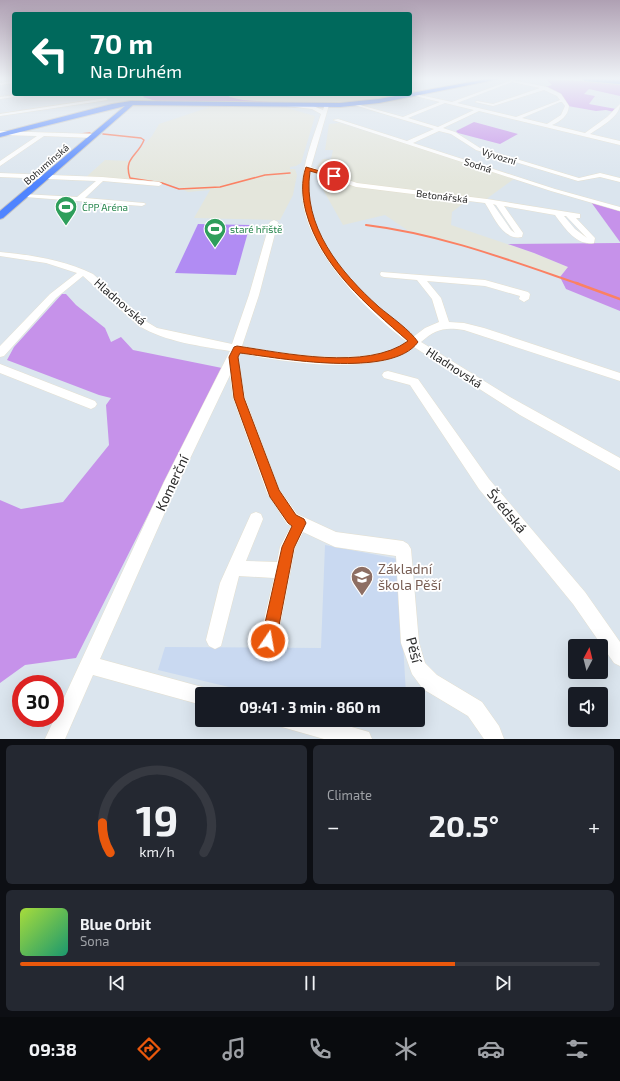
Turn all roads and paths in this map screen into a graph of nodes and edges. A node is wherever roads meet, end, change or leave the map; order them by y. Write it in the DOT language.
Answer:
graph roads {
  1 [pos="84,113"];
  2 [pos="120,113"];
  3 [pos="385,113"];
  4 [pos="416,113"];
  5 [pos="470,113"];
  6 [pos="493,113"];
  7 [pos="531,113"];
  8 [pos="565,113"];
  9 [pos="614,113"];
  10 [pos="324,114"];
  11 [pos="403,119"];
  12 [pos="516,119"];
  13 [pos="336,120"];
  14 [pos="547,126"];
  15 [pos="437,129"];
  16 [pos="2,134"];
  17 [pos="42,135"];
  18 [pos="586,135"];
  19 [pos="93,136"];
  20 [pos="408,142"];
  21 [pos="620,143"];
  22 [pos="0,164"];
  23 [pos="308,168"];
  24 [pos="0,175"];
  25 [pos="46,177"];
  26 [pos="102,179"];
  27 [pos="620,180"];
  28 [pos="159,184"];
  29 [pos="576,187"];
  30 [pos="25,195"];
  31 [pos="79,199"];
  32 [pos="487,202"];
  33 [pos="498,203"];
  34 [pos="142,204"];
  35 [pos="620,209"];
  36 [pos="557,212"];
  37 [pos="568,214"];
  38 [pos="0,216"];
  39 [pos="577,216"];
  40 [pos="274,222"];
  41 [pos="0,254"];
  42 [pos="83,272"];
  43 [pos="384,274"];
  44 [pos="420,278"];
  45 [pos="524,299"];
  46 [pos="445,325"];
  47 [pos="414,342"];
  48 [pos="0,353"];
  49 [pos="235,354"];
  50 [pos="0,368"];
  51 [pos="388,375"];
  52 [pos="620,377"];
  53 [pos="91,404"];
  54 [pos="620,465"];
  55 [pos="256,519"];
  56 [pos="300,523"];
  57 [pos="235,568"];
  58 [pos="283,570"];
  59 [pos="215,640"];
  60 [pos="268,641"];
  61 [pos="620,658"];
  62 [pos="88,665"];
  63 [pos="195,694"];
  64 [pos="316,727"];
  65 [pos="55,739"];
  66 [pos="362,739"];
  67 [pos="494,739"];
  1 -- 16 [label="main road"];
  2 -- 19 [label="main road, Bohumínská"];
  3 -- 11 [label="street, Vývozní"];
  4 -- 11 [label="street"];
  5 -- 15 [label="street"];
  6 -- 12 [label="street"];
  7 -- 12 [label="street"];
  8 -- 14 [label="street"];
  9 -- 18 [label="street"];
  10 -- 23 [label="street"];
  11 -- 15 [label="street, Vývozní"];
  12 -- 14 [label="street"];
  13 -- 20 [label="street, Sodná"];
  14 -- 18 [label="street"];
  15 -- 20 [label="street"];
  15 -- 29 [label="street, Vývozní"];
  16 -- 17 [label="street"];
  17 -- 19 [label="street"];
  17 -- 22 [label="street"];
  18 -- 21 [label="street"];
  19 -- 25 [label="main road, Bohumínská"];
  20 -- 29 [label="street, Sodná"];
  23 -- 32 [label="street, Betonářská"];
  23 -- 47 [label="street"];
  24 -- 25 [label="street"];
  25 -- 26 [label="street"];
  25 -- 30 [label="main road, Bohumínská"];
  26 -- 28 [label="street"];
  26 -- 31 [label="street"];
  27 -- 29 [label="street"];
  29 -- 35 [label="street, Sodná"];
  30 -- 31 [label="street"];
  30 -- 38 [label="main road, Bohumínská"];
  31 -- 34 [label="street"];
  32 -- 33 [label="street, Betonářská"];
  32 -- 33 [label="street"];
  33 -- 36 [label="street, Betonářská"];
  36 -- 37 [label="street, Betonářská"];
  36 -- 37 [label="street"];
  37 -- 39 [label="street, Betonářská"];
  40 -- 49 [label="street, Komerční"];
  41 -- 42 [label="street, Hladnovská"];
  42 -- 48 [label="street, Hladnovská"];
  42 -- 49 [label="street, Hladnovská"];
  43 -- 44 [label="street"];
  44 -- 45 [label="street"];
  44 -- 46 [label="street"];
  46 -- 47 [label="street"];
  46 -- 52 [label="street"];
  47 -- 49 [label="street, Hladnovská"];
  47 -- 54 [label="street, Hladnovská"];
  49 -- 56 [label="street"];
  49 -- 62 [label="street, Komerční"];
  50 -- 53 [label="street"];
  51 -- 61 [label="street, Švédská"];
  55 -- 57 [label="street"];
  56 -- 58 [label="street"];
  56 -- 67 [label="street, Pěší"];
  57 -- 58 [label="street"];
  57 -- 59 [label="street"];
  58 -- 60 [label="street"];
  62 -- 63 [label="street"];
  62 -- 65 [label="street, Komerční"];
  64 -- 66 [label="street"];
}
